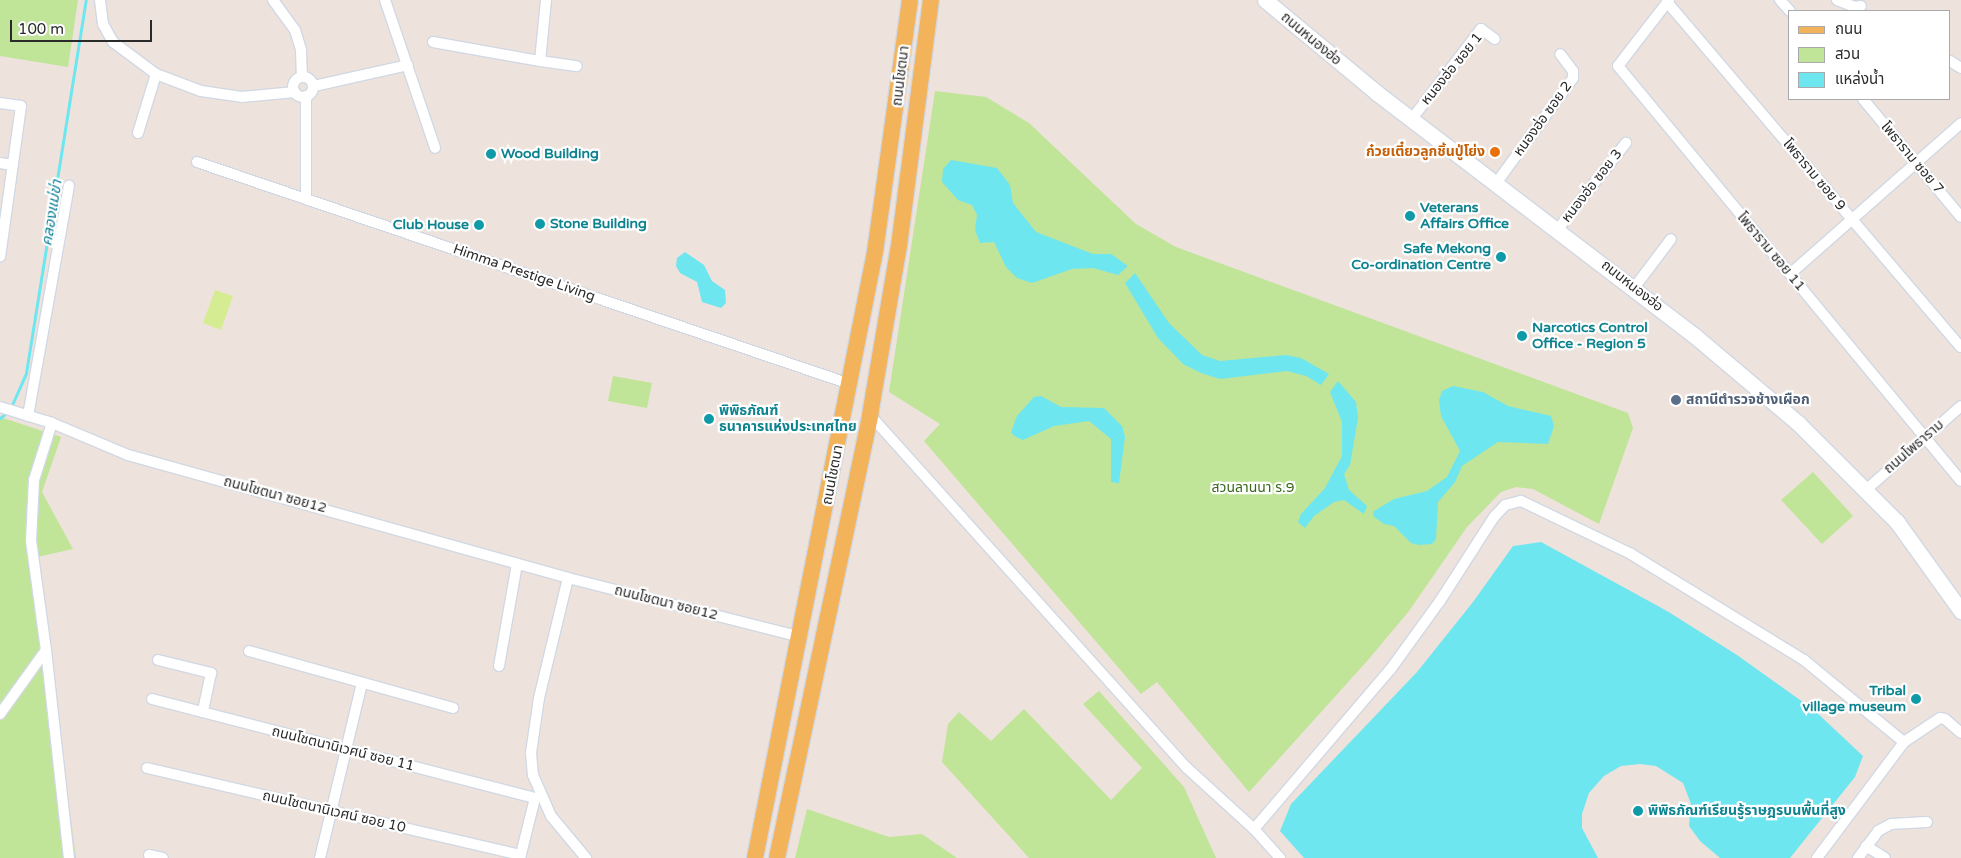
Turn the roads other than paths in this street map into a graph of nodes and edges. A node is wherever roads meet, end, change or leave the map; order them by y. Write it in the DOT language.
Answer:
graph roads {
  1 [pos="100,0"];
  2 [pos="273,0"];
  3 [pos="385,0"];
  4 [pos="546,0"];
  5 [pos="910,0"];
  6 [pos="914,0"];
  7 [pos="1265,0"];
  8 [pos="1780,0"];
  9 [pos="1837,0"];
  10 [pos="931,1"];
  11 [pos="1668,1"];
  12 [pos="1865,6"];
  13 [pos="1788,10"];
  14 [pos="1495,39"];
  15 [pos="433,42"];
  16 [pos="1560,54"];
  17 [pos="540,60"];
  18 [pos="408,65"];
  19 [pos="577,66"];
  20 [pos="156,74"];
  21 [pos="302,76"];
  22 [pos="314,86"];
  23 [pos="294,92"];
  24 [pos="306,96"];
  25 [pos="1864,100"];
  26 [pos="0,103"];
  27 [pos="1411,120"];
  28 [pos="1961,123"];
  29 [pos="138,133"];
  30 [pos="1626,143"];
  31 [pos="435,148"];
  32 [pos="197,162"];
  33 [pos="0,163"];
  34 [pos="1916,163"];
  35 [pos="13,165"];
  36 [pos="1496,182"];
  37 [pos="69,186"];
  38 [pos="306,199"];
  39 [pos="1961,217"];
  40 [pos="1852,219"];
  41 [pos="2,224"];
  42 [pos="1558,229"];
  43 [pos="1671,239"];
  44 [pos="0,257"];
  45 [pos="1790,274"];
  46 [pos="1634,288"];
  47 [pos="1961,347"];
  48 [pos="850,384"];
  49 [pos="1961,406"];
  50 [pos="1,407"];
  51 [pos="870,415"];
  52 [pos="28,416"];
  53 [pos="52,423"];
  54 [pos="1925,438"];
  55 [pos="1961,481"];
  56 [pos="1867,488"];
  57 [pos="517,564"];
  58 [pos="568,578"];
  59 [pos="1961,611"];
  60 [pos="801,637"];
  61 [pos="46,650"];
  62 [pos="249,651"];
  63 [pos="158,660"];
  64 [pos="499,666"];
  65 [pos="362,682"];
  66 [pos="152,699"];
  67 [pos="453,708"];
  68 [pos="202,712"];
  69 [pos="0,714"];
  70 [pos="1961,733"];
  71 [pos="1904,742"];
  72 [pos="346,749"];
  73 [pos="147,768"];
  74 [pos="332,811"];
  75 [pos="1927,822"];
  76 [pos="1254,828"];
  77 [pos="1866,846"];
  78 [pos="149,855"];
  79 [pos="521,857"];
  80 [pos="69,858"];
  81 [pos="163,858"];
  82 [pos="320,858"];
  83 [pos="586,858"];
  84 [pos="755,858"];
  85 [pos="777,858"];
  86 [pos="1280,858"];
  87 [pos="1817,858"];
  88 [pos="1858,858"];
  89 [pos="1885,858"];
  1 -- 20 [label="street"];
  2 -- 21 [label="street"];
  3 -- 18 [label="street"];
  4 -- 17 [label="street"];
  5 -- 48 [label="main road, ถนนโชตนา"];
  6 -- 10 [label="main road"];
  7 -- 27 [label="main road, ถนนหนองฮ่อ"];
  8 -- 13 [label="street"];
  9 -- 12 [label="street"];
  10 -- 51 [label="main road, ถนนโชตนา"];
  11 -- 40 [label="street, โพธาราม ซอย 9"];
  11 -- 45 [label="street, โพธาราม ซอย 11"];
  14 -- 27 [label="street, หนองฮ่อ ซอย 1"];
  15 -- 17 [label="street"];
  16 -- 36 [label="street, หนองฮ่อ ซอย 2"];
  17 -- 19 [label="street"];
  18 -- 22 [label="street"];
  18 -- 31 [label="street"];
  20 -- 23 [label="street"];
  20 -- 29 [label="street"];
  21 -- 22 [label="street"];
  21 -- 23 [label="street"];
  22 -- 24 [label="street"];
  23 -- 24 [label="street"];
  24 -- 38 [label="street"];
  25 -- 34 [label="street, โพธาราม ซอย 7"];
  26 -- 35 [label="street"];
  27 -- 36 [label="main road, ถนนหนองฮ่อ"];
  28 -- 34 [label="street"];
  30 -- 42 [label="street, หนองฮ่อ ซอย 3"];
  32 -- 38 [label="street, Himma Prestige Living"];
  33 -- 35 [label="street"];
  34 -- 39 [label="street, โพธาราม ซอย 7"];
  34 -- 40 [label="street"];
  35 -- 41 [label="street"];
  36 -- 42 [label="main road, ถนนหนองฮ่อ"];
  37 -- 52 [label="street"];
  38 -- 48 [label="street, Himma Prestige Living"];
  40 -- 45 [label="street"];
  40 -- 47 [label="street, โพธาราม ซอย 9"];
  41 -- 44 [label="street"];
  42 -- 46 [label="main road, ถนนหนองฮ่อ"];
  43 -- 46 [label="street"];
  45 -- 54 [label="street, โพธาราม ซอย 11"];
  46 -- 56 [label="main road, ถนนหนองฮ่อ"];
  48 -- 60 [label="main road, ถนนโชตนา"];
  49 -- 54 [label="street, ถนนโพธาราม"];
  50 -- 52 [label="street, ถนนโชตนา ซอย12"];
  51 -- 76 [label="street"];
  51 -- 85 [label="main road, ถนนโชตนา"];
  52 -- 53 [label="street, ถนนโชตนา ซอย12"];
  53 -- 57 [label="street, ถนนโชตนา ซอย12"];
  53 -- 61 [label="street"];
  54 -- 55 [label="street, โพธาราม ซอย 11"];
  54 -- 56 [label="street, ถนนโพธาราม"];
  56 -- 59 [label="main road, ถนนหนองฮ่อ"];
  57 -- 58 [label="street, ถนนโชตนา ซอย12"];
  57 -- 64 [label="street"];
  58 -- 60 [label="street, ถนนโชตนา ซอย12"];
  58 -- 83 [label="street"];
  60 -- 84 [label="main road, ถนนโชตนา"];
  61 -- 69 [label="street"];
  61 -- 80 [label="street"];
  62 -- 65 [label="street"];
  63 -- 68 [label="street"];
  65 -- 67 [label="street"];
  65 -- 72 [label="street"];
  66 -- 68 [label="street, ถนนโชตนานิเวศน์ ซอย 11"];
  68 -- 72 [label="street, ถนนโชตนานิเวศน์ ซอย 11"];
  70 -- 71 [label="street"];
  71 -- 76 [label="street"];
  71 -- 87 [label="street"];
  72 -- 74 [label="street"];
  72 -- 79 [label="street, ถนนโชตนานิเวศน์ ซอย 11"];
  73 -- 74 [label="street, ถนนโชตนานิเวศน์ ซอย 10"];
  74 -- 79 [label="street, ถนนโชตนานิเวศน์ ซอย 10"];
  74 -- 82 [label="street"];
  75 -- 77 [label="street"];
  76 -- 86 [label="street"];
  77 -- 88 [label="street"];
  77 -- 89 [label="street"];
  78 -- 81 [label="street"];
}
